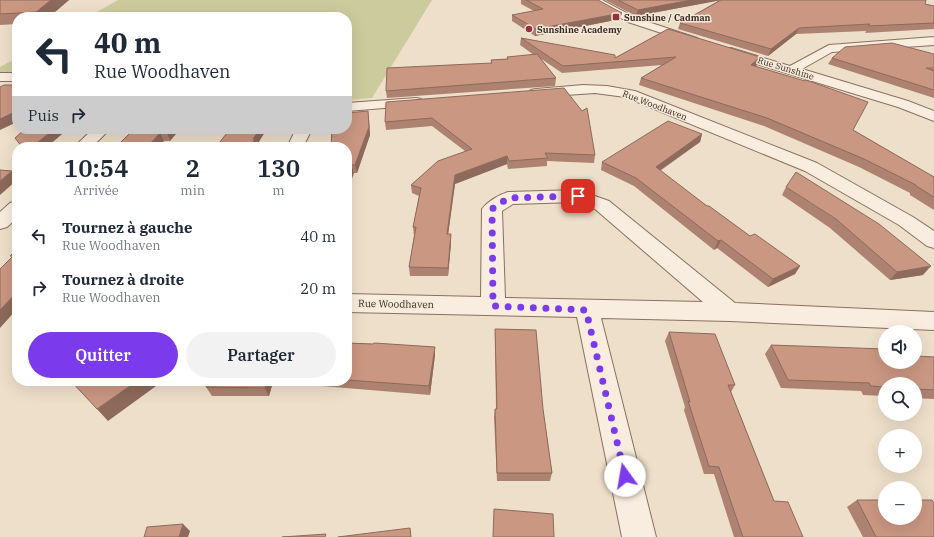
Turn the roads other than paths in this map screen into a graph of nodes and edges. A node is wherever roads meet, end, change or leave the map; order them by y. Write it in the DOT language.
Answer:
graph roads {
  1 [pos="594,0"];
  2 [pos="934,41"];
  3 [pos="905,43"];
  4 [pos="707,45"];
  5 [pos="721,49"];
  6 [pos="934,53"];
  7 [pos="792,70"];
  8 [pos="0,78"];
  9 [pos="12,78"];
  10 [pos="525,94"];
  11 [pos="432,101"];
  12 [pos="352,108"];
  13 [pos="934,116"];
  14 [pos="96,134"];
  15 [pos="88,142"];
  16 [pos="12,212"];
  17 [pos="0,223"];
  18 [pos="934,241"];
  19 [pos="352,303"];
  20 [pos="493,306"];
  21 [pos="586,310"];
  22 [pos="730,312"];
  23 [pos="934,321"];
  24 [pos="639,537"];
  1 -- 4 [label="street"];
  2 -- 3 [label="street"];
  3 -- 6 [label="street"];
  3 -- 7 [label="street"];
  5 -- 7 [label="street, Rue Sunshine"];
  7 -- 13 [label="street, Rue Sunshine"];
  8 -- 9 [label="street"];
  10 -- 18 [label="street, Rue Woodhaven"];
  11 -- 12 [label="street"];
  14 -- 15 [label="street"];
  16 -- 17 [label="street"];
  19 -- 20 [label="street, Rue Woodhaven"];
  20 -- 21 [label="street, Rue Woodhaven"];
  20 -- 22 [label="street"];
  21 -- 22 [label="street, Rue Woodhaven"];
  21 -- 24 [label="street"];
  22 -- 23 [label="street, Rue Woodhaven"];
}
